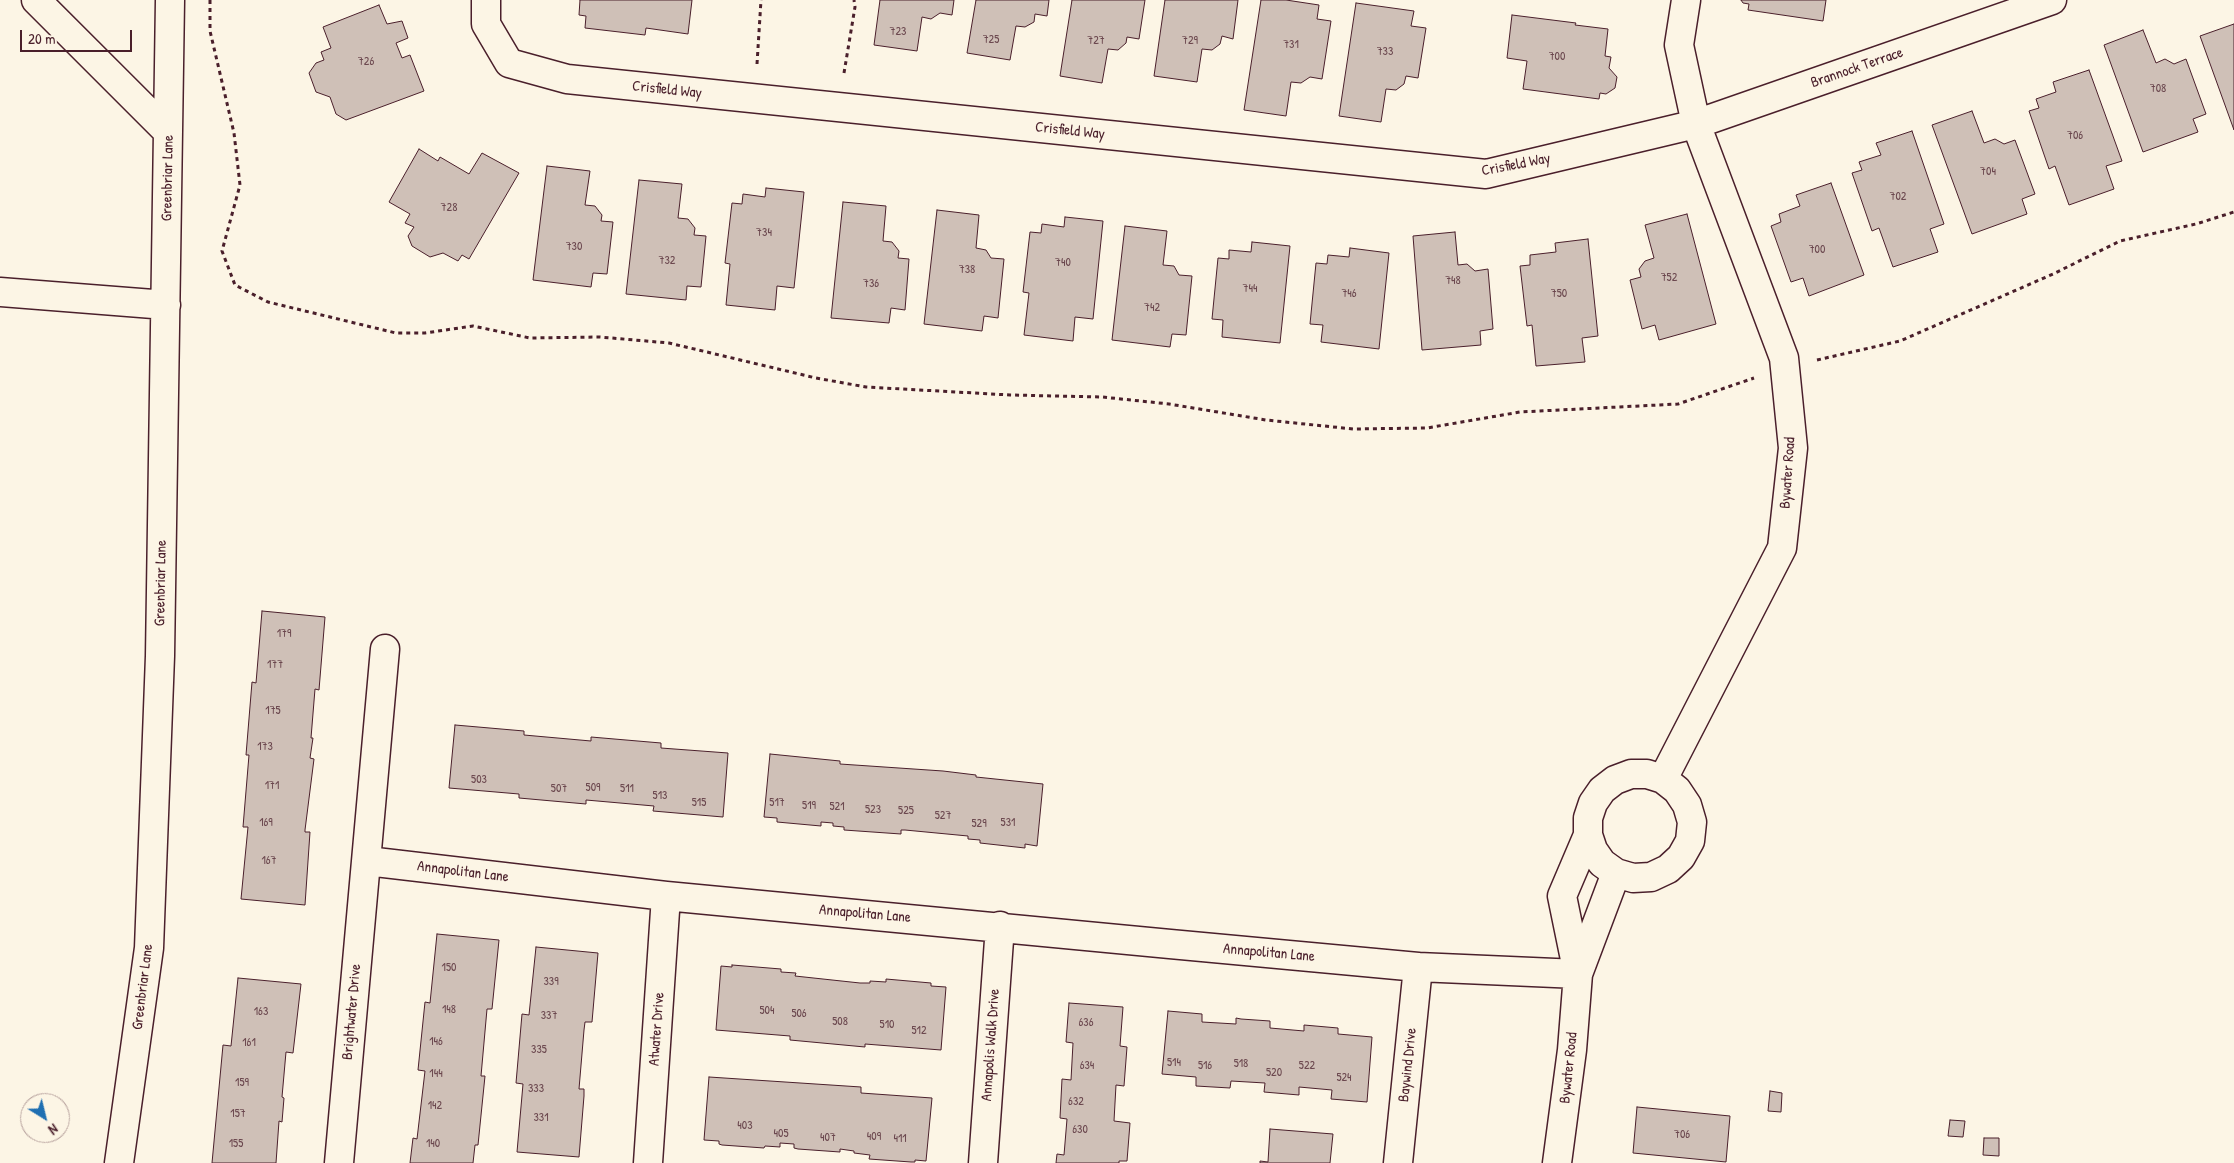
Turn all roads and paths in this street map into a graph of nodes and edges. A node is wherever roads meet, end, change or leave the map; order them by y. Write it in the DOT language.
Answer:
graph roads {
  1 [pos="36,0"];
  2 [pos="170,0"];
  3 [pos="210,0"];
  4 [pos="486,0"];
  5 [pos="761,0"];
  6 [pos="854,0"];
  7 [pos="1686,0"];
  8 [pos="2052,0"];
  9 [pos="2015,6"];
  10 [pos="755,99"];
  11 [pos="838,107"];
  12 [pos="1696,124"];
  13 [pos="168,132"];
  14 [pos="2234,212"];
  15 [pos="0,292"];
  16 [pos="166,305"];
  17 [pos="1786,374"];
  18 [pos="385,649"];
  19 [pos="1663,779"];
  20 [pos="1588,835"];
  21 [pos="366,861"];
  22 [pos="1616,873"];
  23 [pos="666,896"];
  24 [pos="1000,926"];
  25 [pos="1418,966"];
  26 [pos="1578,974"];
  27 [pos="119,1163"];
  28 [pos="339,1163"];
  29 [pos="648,1163"];
  30 [pos="983,1163"];
  31 [pos="1398,1163"];
  32 [pos="1557,1163"];
  1 -- 13 [label="street"];
  2 -- 13 [label="street, Greenbriar Lane"];
  3 -- 17 [label="path"];
  4 -- 10 [label="street, Crisfield Way"];
  5 -- 10 [label="path"];
  6 -- 11 [label="path"];
  7 -- 12 [label="street, Bywater Road"];
  8 -- 9 [label="street, Brannock Terrace"];
  9 -- 12 [label="street, Brannock Terrace"];
  10 -- 11 [label="street, Crisfield Way"];
  11 -- 12 [label="street, Crisfield Way"];
  12 -- 17 [label="street, Bywater Road"];
  13 -- 16 [label="street, Greenbriar Lane"];
  14 -- 17 [label="path"];
  15 -- 16 [label="street"];
  16 -- 27 [label="street, Greenbriar Lane"];
  17 -- 19 [label="street, Bywater Road"];
  18 -- 21 [label="street"];
  19 -- 20 [label="street"];
  19 -- 22 [label="street"];
  20 -- 22 [label="street"];
  20 -- 26 [label="street, Bywater Road"];
  21 -- 23 [label="street, Annapolitan Lane"];
  21 -- 28 [label="street, Brightwater Drive"];
  22 -- 26 [label="street, Bywater Road"];
  23 -- 24 [label="street, Annapolitan Lane"];
  23 -- 29 [label="street, Atwater Drive"];
  24 -- 25 [label="street, Annapolitan Lane"];
  24 -- 30 [label="street, Annapolis Walk Drive"];
  25 -- 26 [label="street, Annapolitan Lane"];
  25 -- 31 [label="street, Baywind Drive"];
  26 -- 32 [label="street, Bywater Road"];
}
